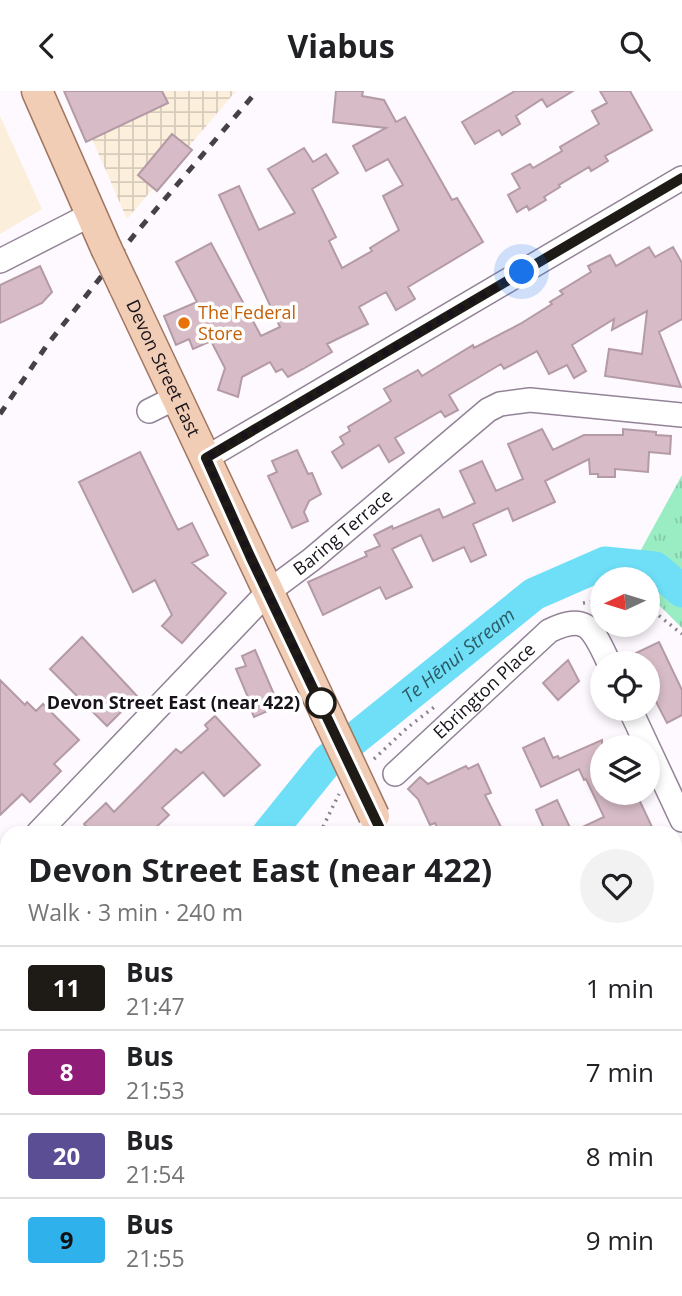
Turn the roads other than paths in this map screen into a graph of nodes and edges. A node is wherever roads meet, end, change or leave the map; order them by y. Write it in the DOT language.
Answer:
graph roads {
  1 [pos="37,91"];
  2 [pos="682,178"];
  3 [pos="90,215"];
  4 [pos="0,261"];
  5 [pos="682,415"];
  6 [pos="206,458"];
  7 [pos="268,592"];
  8 [pos="603,651"];
  9 [pos="636,721"];
  10 [pos="395,774"];
  11 [pos="682,820"];
  12 [pos="378,824"];
  13 [pos="45,826"];
  1 -- 3 [label="main road, Devon Street East"];
  2 -- 6 [label="street"];
  3 -- 4 [label="street"];
  3 -- 6 [label="main road, Devon Street East, bridge"];
  5 -- 7 [label="street, Baring Terrace"];
  6 -- 7 [label="main road, Devon Street East"];
  7 -- 12 [label="main road, Devon Street East, bridge"];
  7 -- 13 [label="street, Baring Terrace"];
  8 -- 10 [label="street, Ebrington Place"];
  9 -- 11 [label="street"];
}
